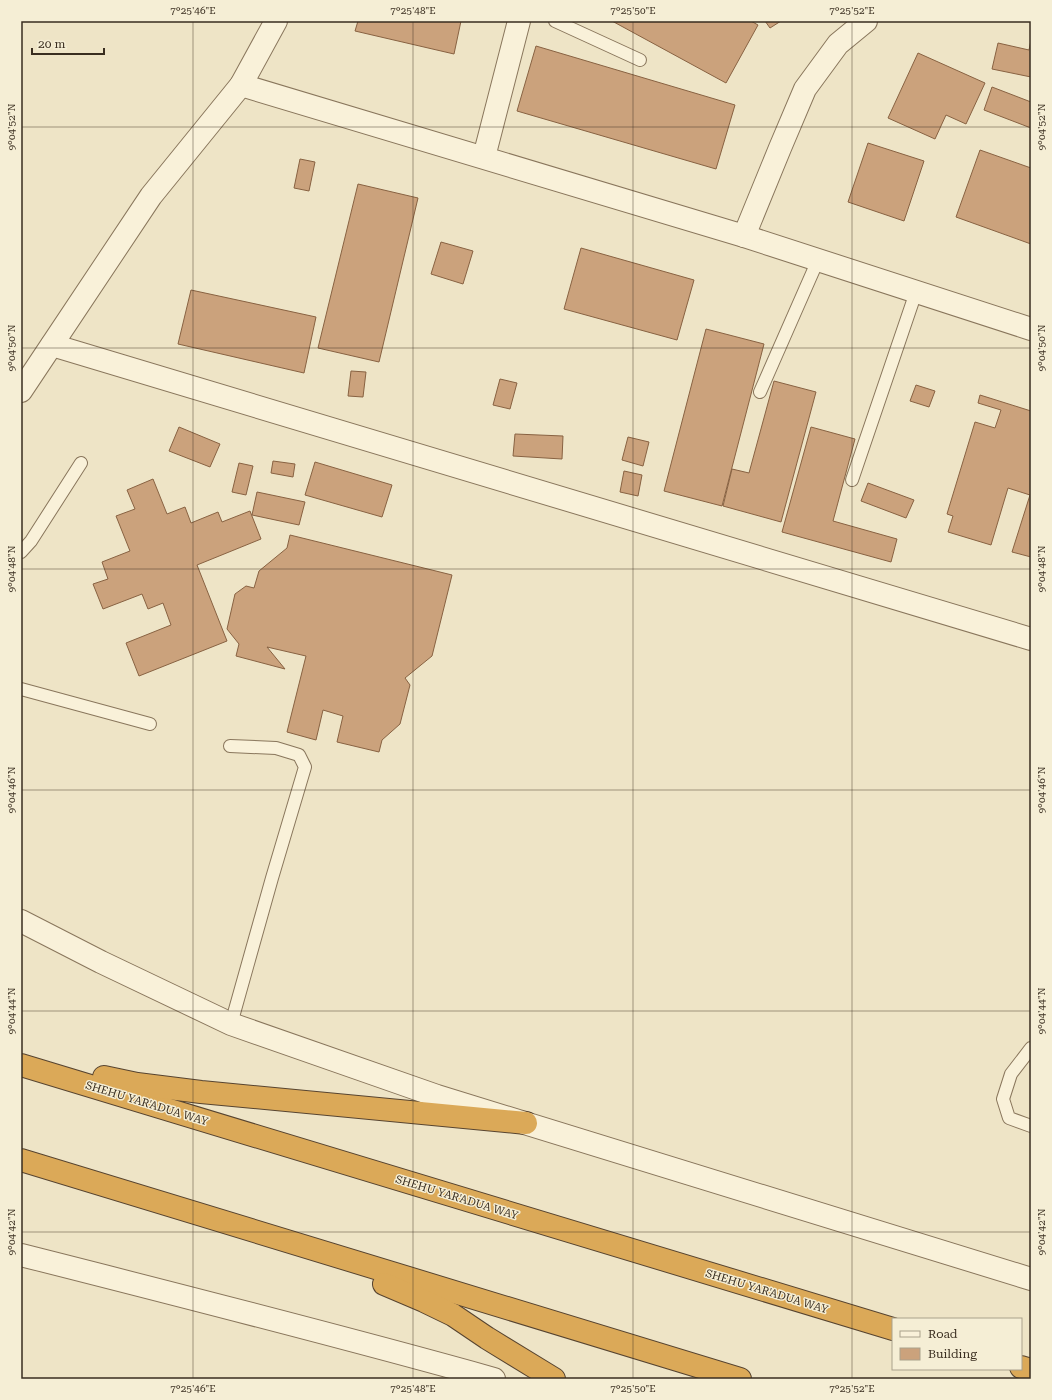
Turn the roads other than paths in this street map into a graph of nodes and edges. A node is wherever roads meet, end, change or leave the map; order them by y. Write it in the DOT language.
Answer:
graph roads {
  1 [pos="276,21"];
  2 [pos="519,21"];
  3 [pos="555,21"];
  4 [pos="866,21"];
  5 [pos="640,60"];
  6 [pos="241,85"];
  7 [pos="484,157"];
  8 [pos="744,236"];
  9 [pos="818,260"];
  10 [pos="916,292"];
  11 [pos="1031,329"];
  12 [pos="52,345"];
  13 [pos="21,391"];
  14 [pos="760,392"];
  15 [pos="81,463"];
  16 [pos="852,480"];
  17 [pos="21,552"];
  18 [pos="1031,639"];
  19 [pos="21,689"];
  20 [pos="150,724"];
  21 [pos="230,746"];
  22 [pos="21,921"];
  23 [pos="231,1024"];
  24 [pos="1031,1048"];
  25 [pos="21,1059"];
  26 [pos="21,1065"];
  27 [pos="526,1123"];
  28 [pos="1031,1126"];
  29 [pos="21,1160"];
  30 [pos="194,1213"];
  31 [pos="21,1255"];
  32 [pos="1031,1279"];
  33 [pos="892,1329"];
  34 [pos="494,1379"];
  35 [pos="554,1379"];
  36 [pos="740,1379"];
  1 -- 6 [label="street"];
  2 -- 7 [label="street"];
  3 -- 5 [label="lane"];
  4 -- 8 [label="street"];
  6 -- 7 [label="street"];
  6 -- 12 [label="street"];
  7 -- 8 [label="street"];
  8 -- 9 [label="street"];
  9 -- 10 [label="street"];
  9 -- 14 [label="lane"];
  10 -- 11 [label="street"];
  10 -- 16 [label="lane"];
  12 -- 13 [label="street"];
  12 -- 18 [label="street"];
  15 -- 17 [label="lane"];
  19 -- 20 [label="lane"];
  21 -- 23 [label="lane"];
  22 -- 23 [label="street"];
  23 -- 27 [label="street"];
  24 -- 28 [label="lane"];
  25 -- 27 [label="highway"];
  26 -- 33 [label="highway, SHEHU YAR'ADUA WAY"];
  27 -- 32 [label="street"];
  29 -- 30 [label="highway"];
  30 -- 35 [label="highway"];
  30 -- 36 [label="highway"];
  31 -- 34 [label="street"];
}
